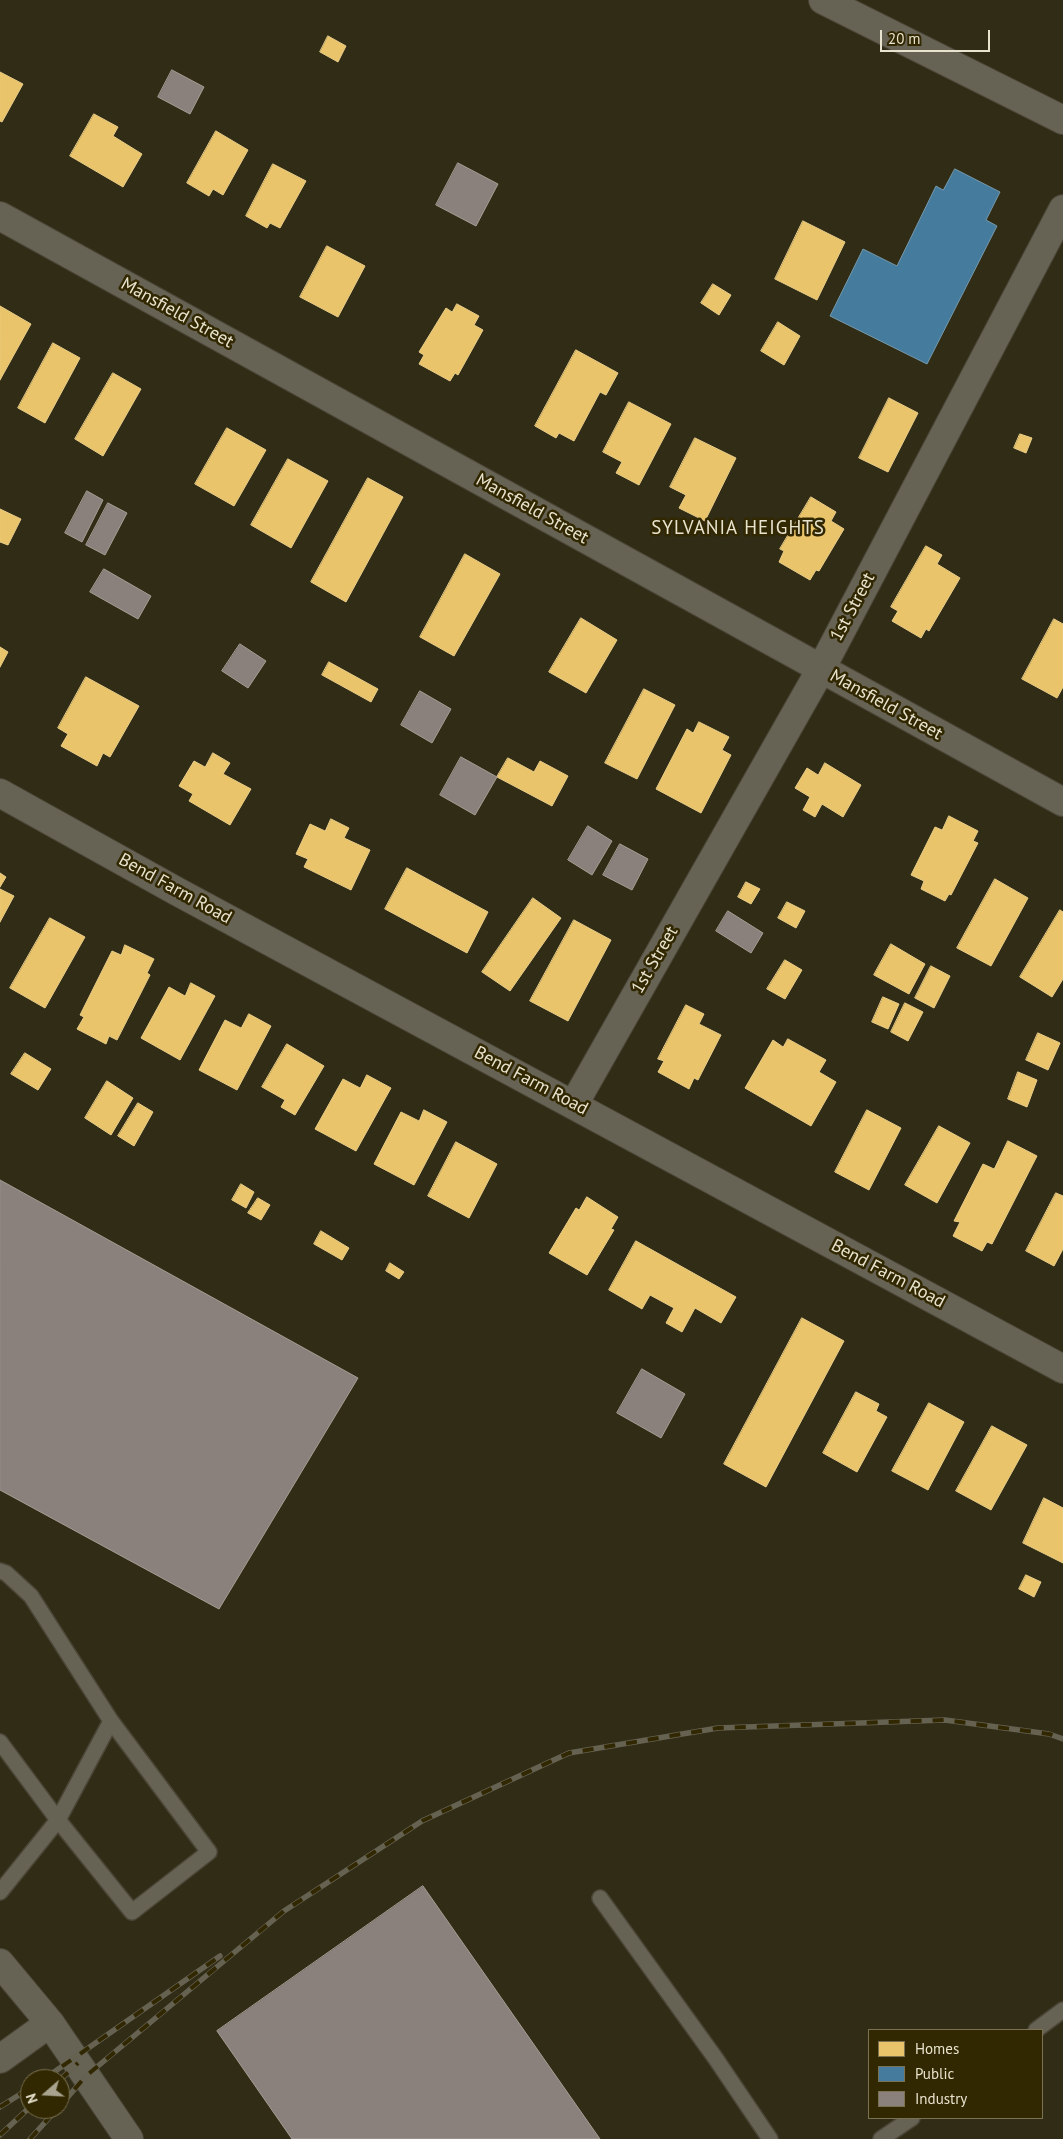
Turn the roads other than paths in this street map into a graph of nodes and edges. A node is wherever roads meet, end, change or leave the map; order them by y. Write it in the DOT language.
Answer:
graph roads {
  1 [pos="823,0"];
  2 [pos="1063,120"];
  3 [pos="1063,209"];
  4 [pos="0,216"];
  5 [pos="821,668"];
  6 [pos="0,793"];
  7 [pos="1063,802"];
  8 [pos="574,1104"];
  9 [pos="1063,1369"];
  10 [pos="0,1571"];
  11 [pos="111,1721"];
  12 [pos="0,1742"];
  13 [pos="58,1820"];
  14 [pos="0,1892"];
  15 [pos="600,1898"];
  16 [pos="0,1963"];
  17 [pos="1063,2010"];
  18 [pos="50,2023"];
  19 [pos="1037,2029"];
  20 [pos="0,2059"];
  21 [pos="911,2119"];
  22 [pos="129,2139"];
  23 [pos="770,2139"];
  24 [pos="882,2139"];
  1 -- 2 [label="street"];
  3 -- 5 [label="street, 1st Street"];
  4 -- 5 [label="street, Mansfield Street"];
  5 -- 7 [label="street, Mansfield Street"];
  5 -- 8 [label="street, 1st Street"];
  6 -- 8 [label="street, Bend Farm Road"];
  8 -- 9 [label="street, Bend Farm Road"];
  10 -- 11 [label="lane"];
  11 -- 13 [label="lane"];
  11 -- 13 [label="lane"];
  12 -- 13 [label="lane"];
  13 -- 14 [label="lane"];
  15 -- 23 [label="lane"];
  16 -- 18 [label="street"];
  17 -- 19 [label="lane"];
  18 -- 20 [label="street"];
  18 -- 22 [label="street"];
  21 -- 24 [label="lane"];
}
